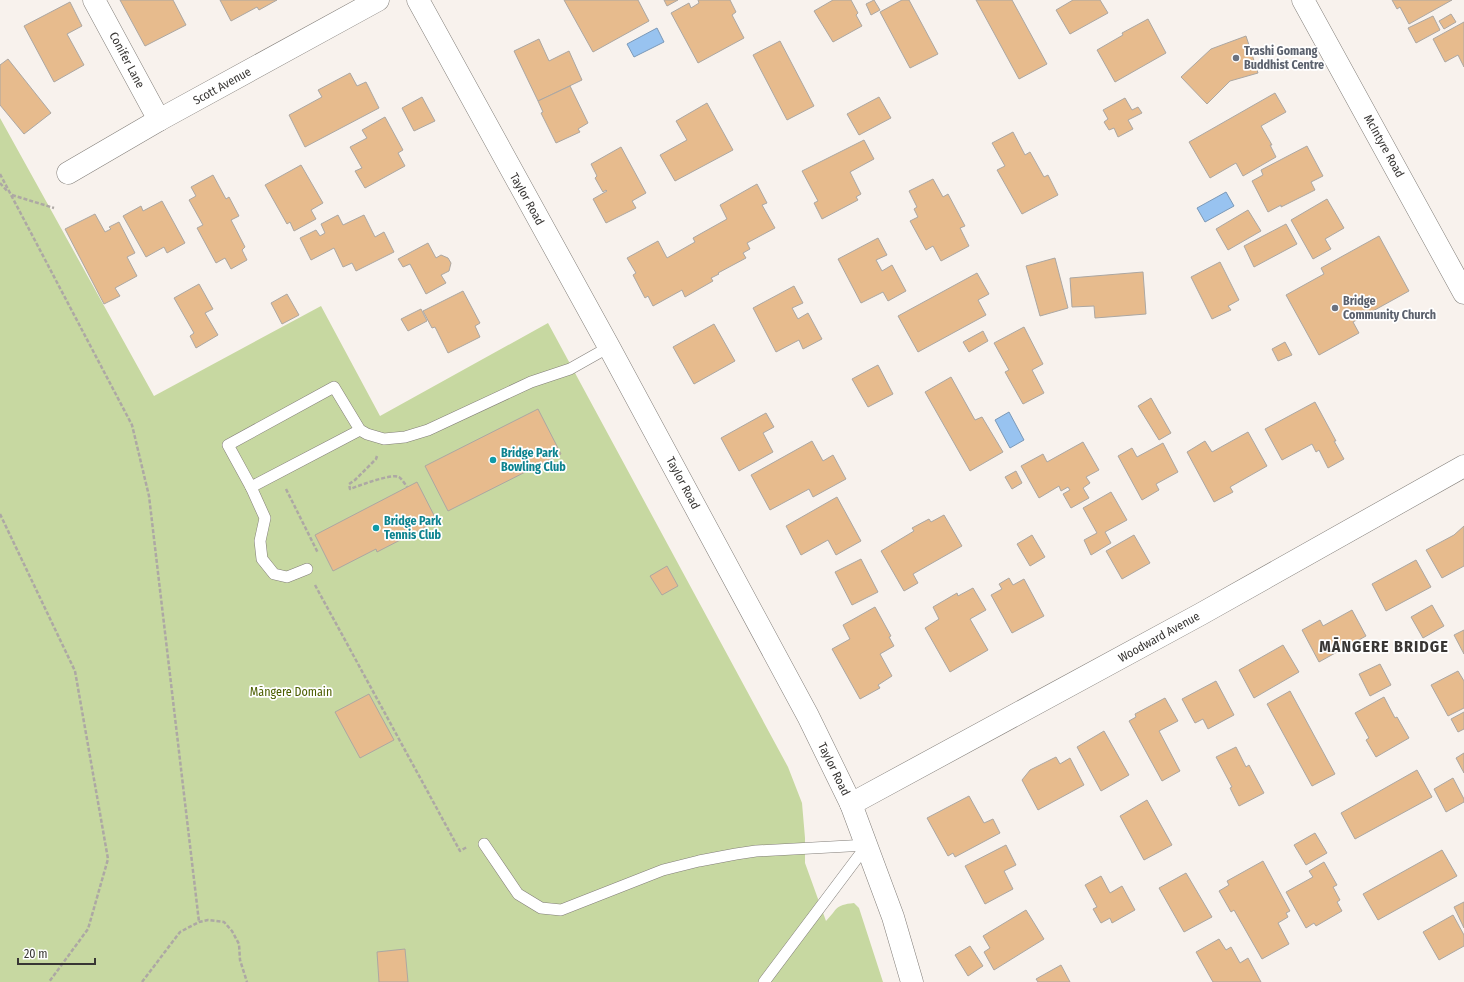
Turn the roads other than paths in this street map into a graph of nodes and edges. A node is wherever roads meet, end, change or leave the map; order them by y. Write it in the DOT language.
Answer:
graph roads {
  1 [pos="94,0"];
  2 [pos="378,0"];
  3 [pos="418,0"];
  4 [pos="1303,0"];
  5 [pos="159,120"];
  6 [pos="68,173"];
  7 [pos="1464,293"];
  8 [pos="609,347"];
  9 [pos="360,430"];
  10 [pos="1464,466"];
  11 [pos="251,487"];
  12 [pos="307,569"];
  13 [pos="851,804"];
  14 [pos="484,844"];
  15 [pos="867,845"];
  16 [pos="764,982"];
  17 [pos="912,982"];
  1 -- 5 [label="street, Conifer Lane"];
  2 -- 5 [label="street, Scott Avenue"];
  3 -- 8 [label="street, Taylor Road"];
  4 -- 7 [label="street, McIntyre Road"];
  5 -- 6 [label="street, Scott Avenue"];
  8 -- 9 [label="lane"];
  8 -- 13 [label="street, Taylor Road"];
  9 -- 11 [label="lane"];
  9 -- 11 [label="lane"];
  10 -- 13 [label="street, Woodward Avenue"];
  11 -- 12 [label="lane"];
  13 -- 15 [label="street, Taylor Road"];
  14 -- 15 [label="lane"];
  15 -- 16 [label="lane"];
  15 -- 17 [label="street, Taylor Road"];
}
